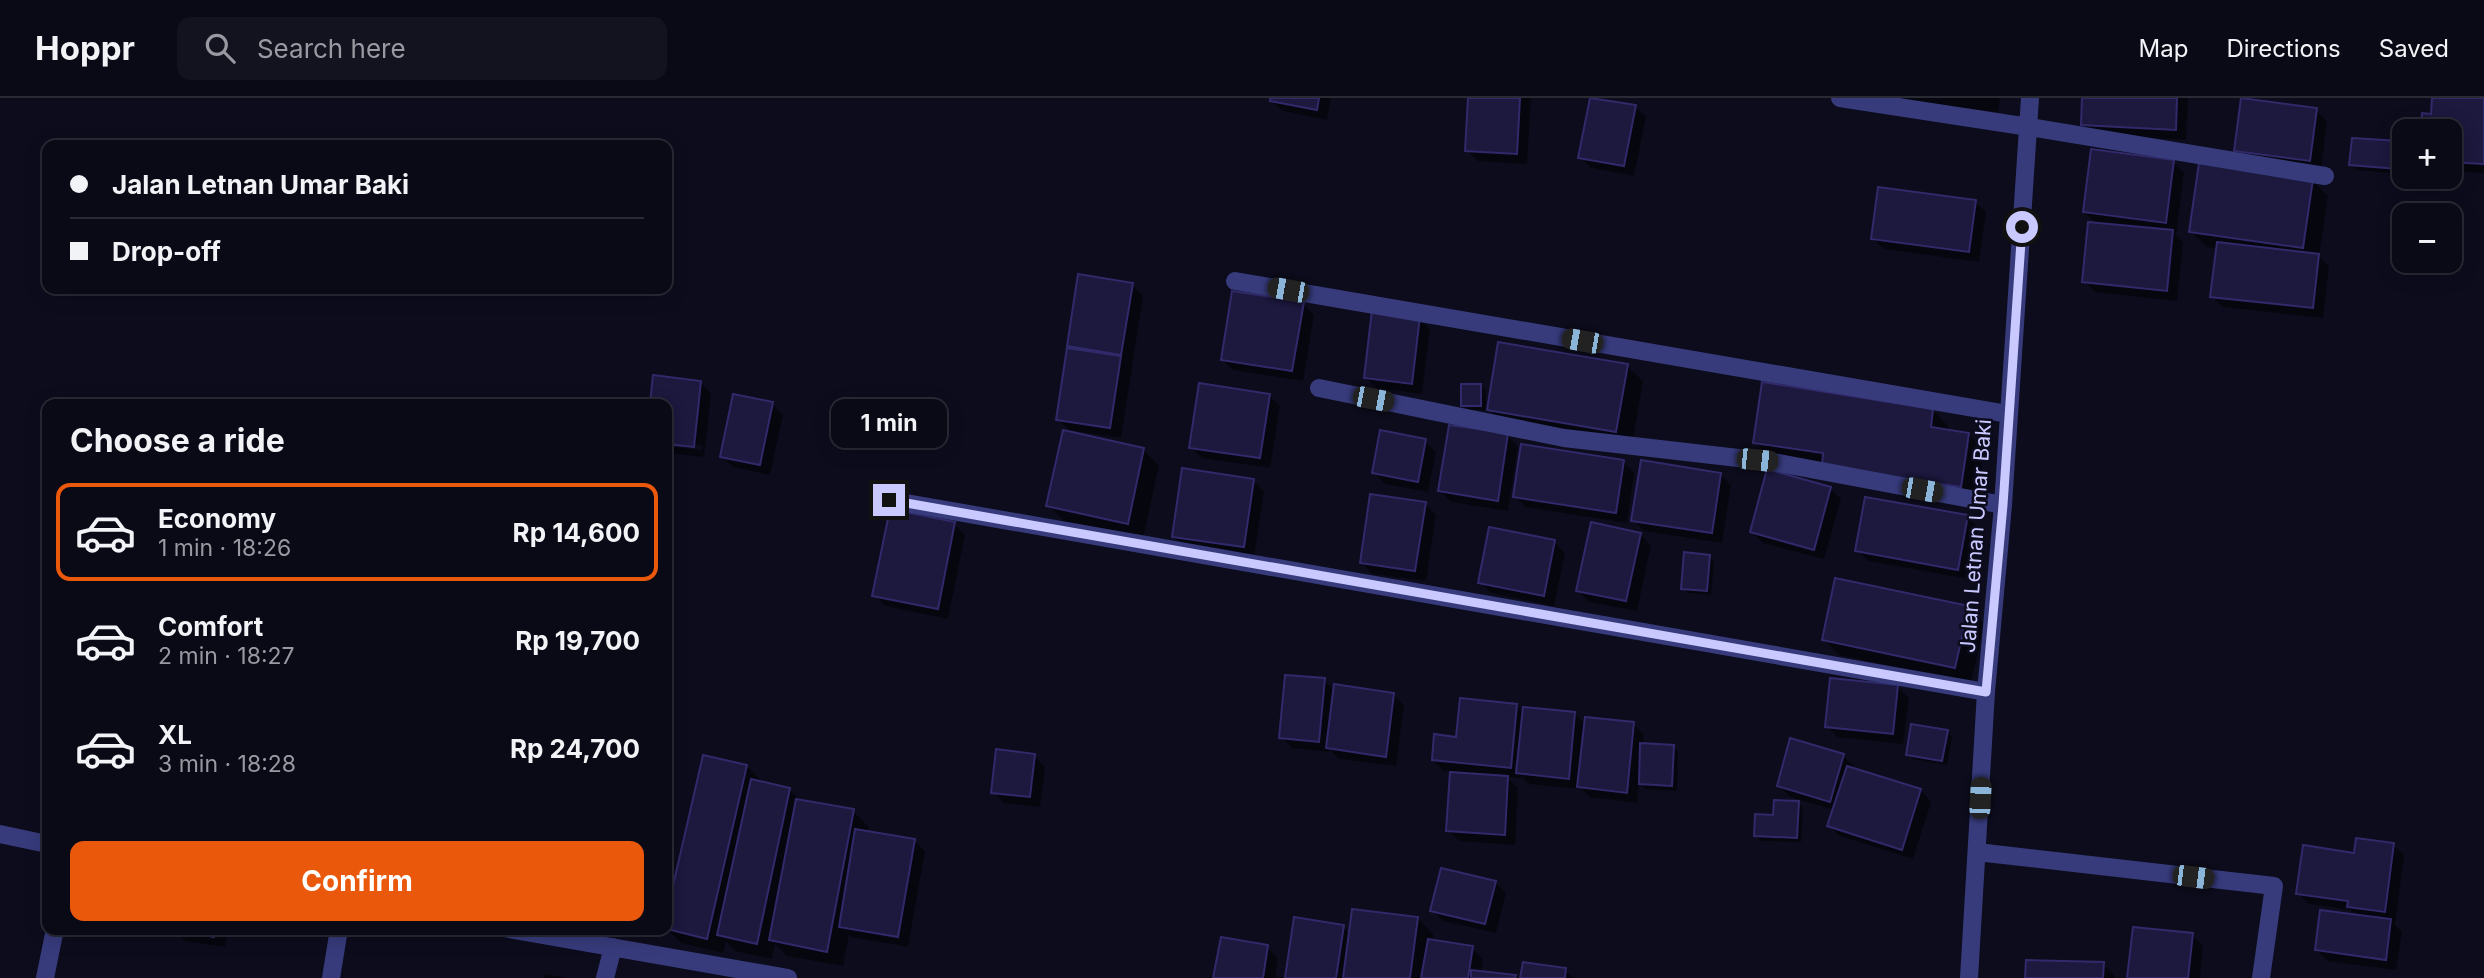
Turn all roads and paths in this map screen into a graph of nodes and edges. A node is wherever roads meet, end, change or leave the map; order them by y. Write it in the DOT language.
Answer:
graph roads {
  1 [pos="1840,98"];
  2 [pos="2031,98"];
  3 [pos="2029,127"];
  4 [pos="2325,176"];
  5 [pos="1235,281"];
  6 [pos="1319,388"];
  7 [pos="2008,414"];
  8 [pos="889,500"];
  9 [pos="2003,505"];
  10 [pos="1986,692"];
  11 [pos="0,834"];
  12 [pos="42,843"];
  13 [pos="1977,852"];
  14 [pos="54,935"];
  15 [pos="338,935"];
  16 [pos="544,935"];
  17 [pos="613,947"];
  18 [pos="45,978"];
  19 [pos="331,978"];
  20 [pos="605,978"];
  21 [pos="788,978"];
  22 [pos="1969,978"];
  23 [pos="2261,978"];
  1 -- 3 [label="street"];
  2 -- 3 [label="street, Jalan Letnan Umar Baki"];
  3 -- 4 [label="street"];
  3 -- 7 [label="street, Jalan Letnan Umar Baki"];
  5 -- 7 [label="street"];
  6 -- 9 [label="street"];
  7 -- 9 [label="street, Jalan Letnan Umar Baki"];
  8 -- 10 [label="street"];
  9 -- 10 [label="street, Jalan Letnan Umar Baki"];
  10 -- 13 [label="street, Jalan Letnan Umar Baki"];
  11 -- 12 [label="street"];
  13 -- 22 [label="street, Jalan Letnan Umar Baki"];
  13 -- 23 [label="street"];
  14 -- 18 [label="street"];
  15 -- 19 [label="street"];
  16 -- 17 [label="street"];
  17 -- 20 [label="street"];
  17 -- 21 [label="street"];
}
